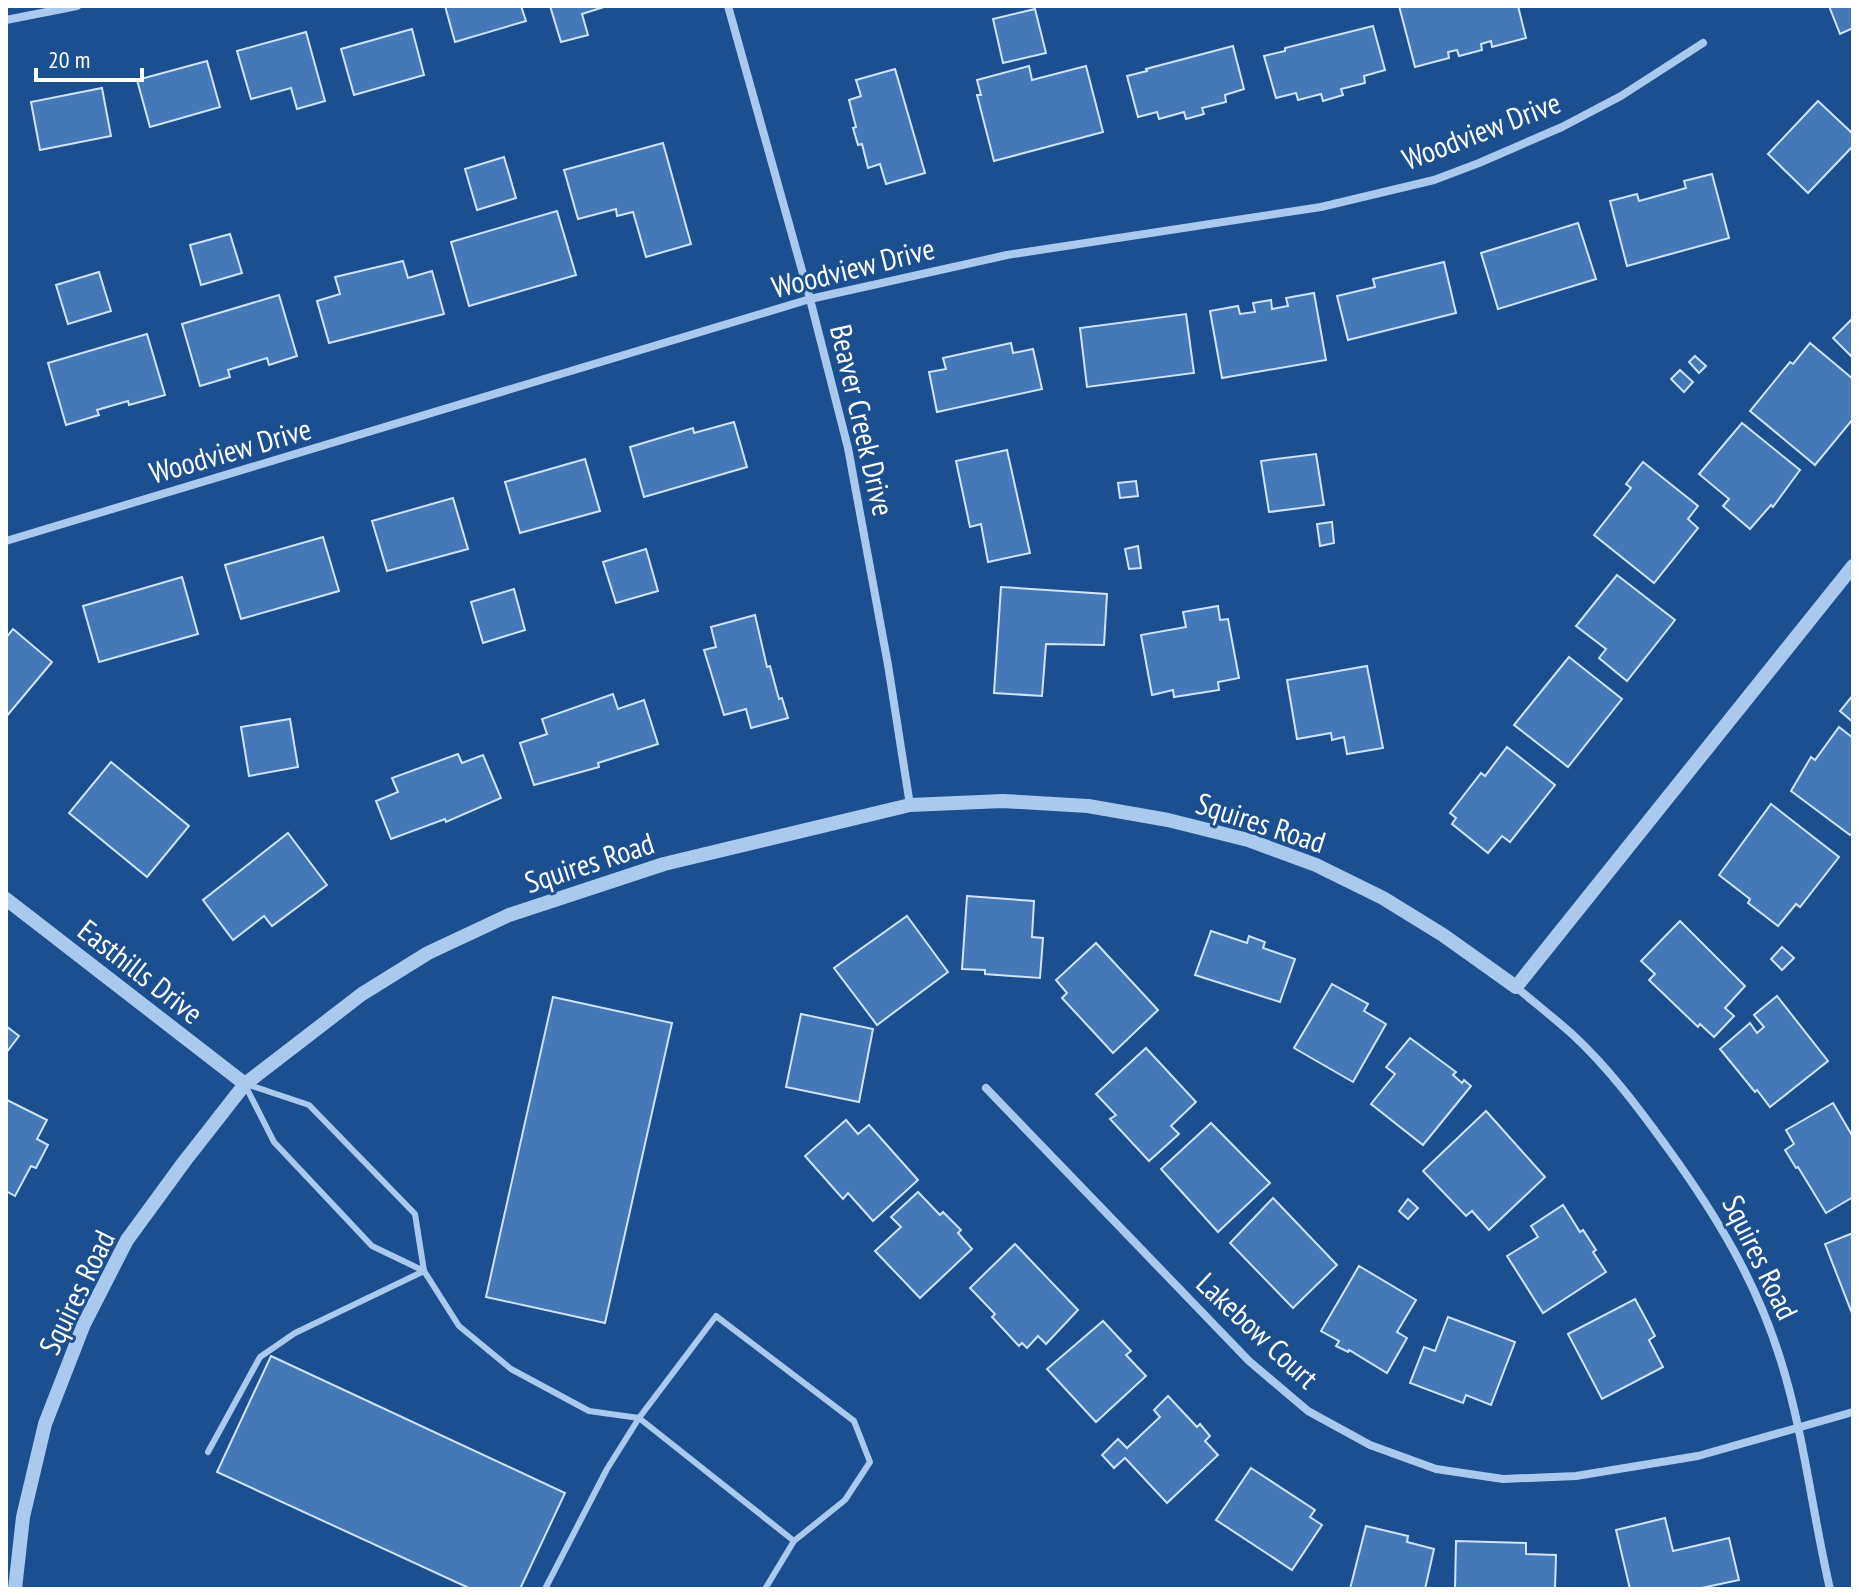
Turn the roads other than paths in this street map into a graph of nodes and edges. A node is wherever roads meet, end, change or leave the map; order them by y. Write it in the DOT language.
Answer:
graph roads {
  1 [pos="77,6"];
  2 [pos="728,6"];
  3 [pos="6,20"];
  4 [pos="1703,43"];
  5 [pos="810,299"];
  6 [pos="6,541"];
  7 [pos="1853,566"];
  8 [pos="910,805"];
  9 [pos="6,899"];
  10 [pos="1516,987"];
  11 [pos="245,1084"];
  12 [pos="986,1088"];
  13 [pos="424,1271"];
  14 [pos="1853,1412"];
  15 [pos="639,1418"];
  16 [pos="1800,1427"];
  17 [pos="208,1452"];
  18 [pos="794,1541"];
  19 [pos="15,1589"];
  20 [pos="545,1589"];
  21 [pos="765,1589"];
  22 [pos="1830,1589"];
  1 -- 3 [label="street"];
  2 -- 5 [label="street, Beaver Creek Drive"];
  4 -- 5 [label="street, Woodview Drive"];
  5 -- 6 [label="street, Woodview Drive"];
  5 -- 8 [label="street, Beaver Creek Drive"];
  7 -- 10 [label="street"];
  8 -- 10 [label="street, Squires Road"];
  8 -- 11 [label="street, Squires Road"];
  9 -- 11 [label="street, Easthills Drive"];
  10 -- 16 [label="street, Squires Road"];
  11 -- 13 [label="lane"];
  11 -- 13 [label="lane"];
  11 -- 19 [label="street, Squires Road"];
  12 -- 16 [label="street, Lakebow Court"];
  13 -- 15 [label="lane"];
  13 -- 17 [label="lane"];
  14 -- 16 [label="street, Lakebow Court"];
  15 -- 18 [label="lane"];
  15 -- 18 [label="lane"];
  15 -- 20 [label="lane"];
  16 -- 22 [label="street, Squires Road"];
  18 -- 21 [label="lane"];
}
